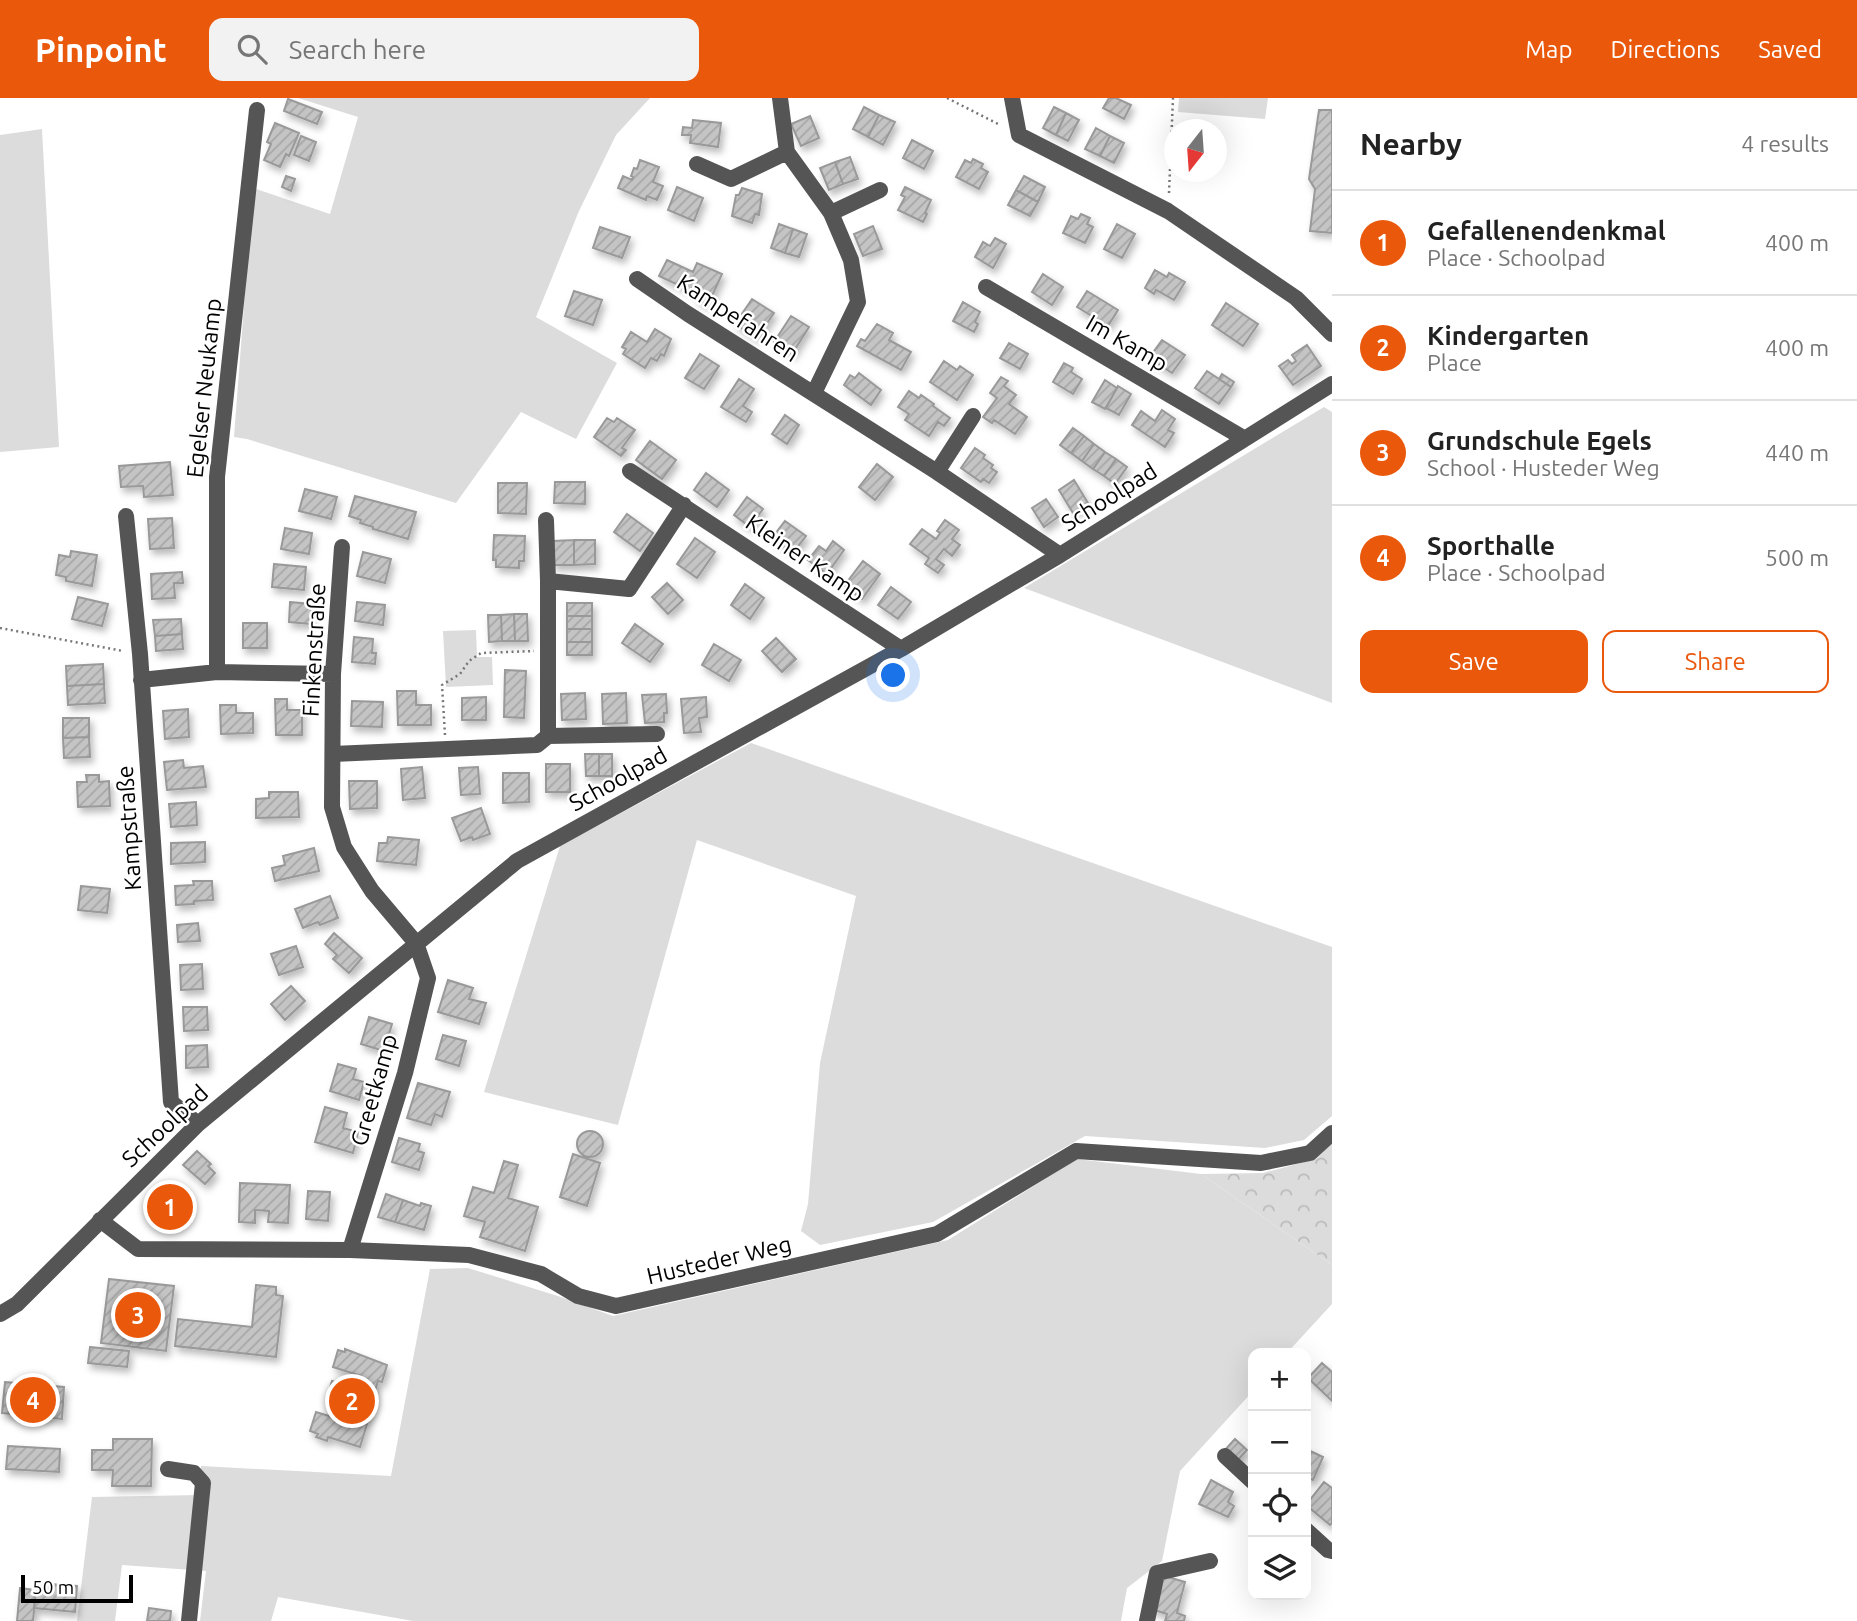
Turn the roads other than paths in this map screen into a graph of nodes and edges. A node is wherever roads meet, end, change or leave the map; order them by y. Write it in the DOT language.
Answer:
graph roads {
  1 [pos="780,98"];
  2 [pos="1012,98"];
  3 [pos="257,110"];
  4 [pos="787,152"];
  5 [pos="697,164"];
  6 [pos="880,190"];
  7 [pos="831,213"];
  8 [pos="637,279"];
  9 [pos="986,287"];
  10 [pos="1332,334"];
  11 [pos="1332,384"];
  12 [pos="814,393"];
  13 [pos="973,416"];
  14 [pos="1245,439"];
  15 [pos="630,471"];
  16 [pos="937,472"];
  17 [pos="684,505"];
  18 [pos="126,516"];
  19 [pos="546,520"];
  20 [pos="342,547"];
  21 [pos="1059,555"];
  22 [pos="548,581"];
  23 [pos="901,649"];
  24 [pos="217,672"];
  25 [pos="333,674"];
  26 [pos="141,680"];
  27 [pos="657,734"];
  28 [pos="542,740"];
  29 [pos="333,754"];
  30 [pos="416,943"];
  31 [pos="198,1124"];
  32 [pos="1332,1133"];
  33 [pos="100,1220"];
  34 [pos="350,1250"];
  35 [pos="0,1314"];
  36 [pos="1225,1457"];
  37 [pos="169,1469"];
  38 [pos="1248,1478"];
  39 [pos="1311,1535"];
  40 [pos="1332,1551"];
  41 [pos="1210,1561"];
  42 [pos="189,1621"];
  43 [pos="1147,1621"];
  1 -- 4 [label="street"];
  2 -- 10 [label="street"];
  3 -- 24 [label="street, Egelser Neukamp"];
  4 -- 5 [label="street"];
  4 -- 7 [label="street"];
  6 -- 7 [label="street"];
  7 -- 12 [label="street, Kampefahren"];
  8 -- 12 [label="street, Kampefahren"];
  9 -- 14 [label="street, Im Kamp"];
  11 -- 14 [label="street, Schoolpad"];
  12 -- 16 [label="street, Kampefahren"];
  13 -- 16 [label="street"];
  14 -- 21 [label="street, Schoolpad"];
  15 -- 17 [label="street, Kleiner Kamp"];
  16 -- 21 [label="street, Kampefahren"];
  17 -- 22 [label="street"];
  17 -- 23 [label="street, Kleiner Kamp"];
  18 -- 26 [label="street, Kampstraße"];
  19 -- 22 [label="street"];
  20 -- 25 [label="street, Finkenstraße"];
  21 -- 23 [label="street, Schoolpad"];
  22 -- 28 [label="street"];
  23 -- 30 [label="street, Schoolpad"];
  24 -- 25 [label="street"];
  24 -- 26 [label="street"];
  25 -- 29 [label="street, Finkenstraße"];
  26 -- 31 [label="street, Kampstraße"];
  27 -- 28 [label="street"];
  28 -- 29 [label="street"];
  29 -- 30 [label="street, Finkenstraße"];
  30 -- 31 [label="street, Schoolpad"];
  30 -- 34 [label="street, Greetkamp"];
  31 -- 33 [label="street, Schoolpad"];
  32 -- 34 [label="street, Husteder Weg"];
  33 -- 34 [label="street, Husteder Weg"];
  33 -- 35 [label="street, Schoolpad"];
  36 -- 38 [label="street"];
  37 -- 42 [label="street"];
  39 -- 40 [label="street"];
  41 -- 43 [label="street"];
}
